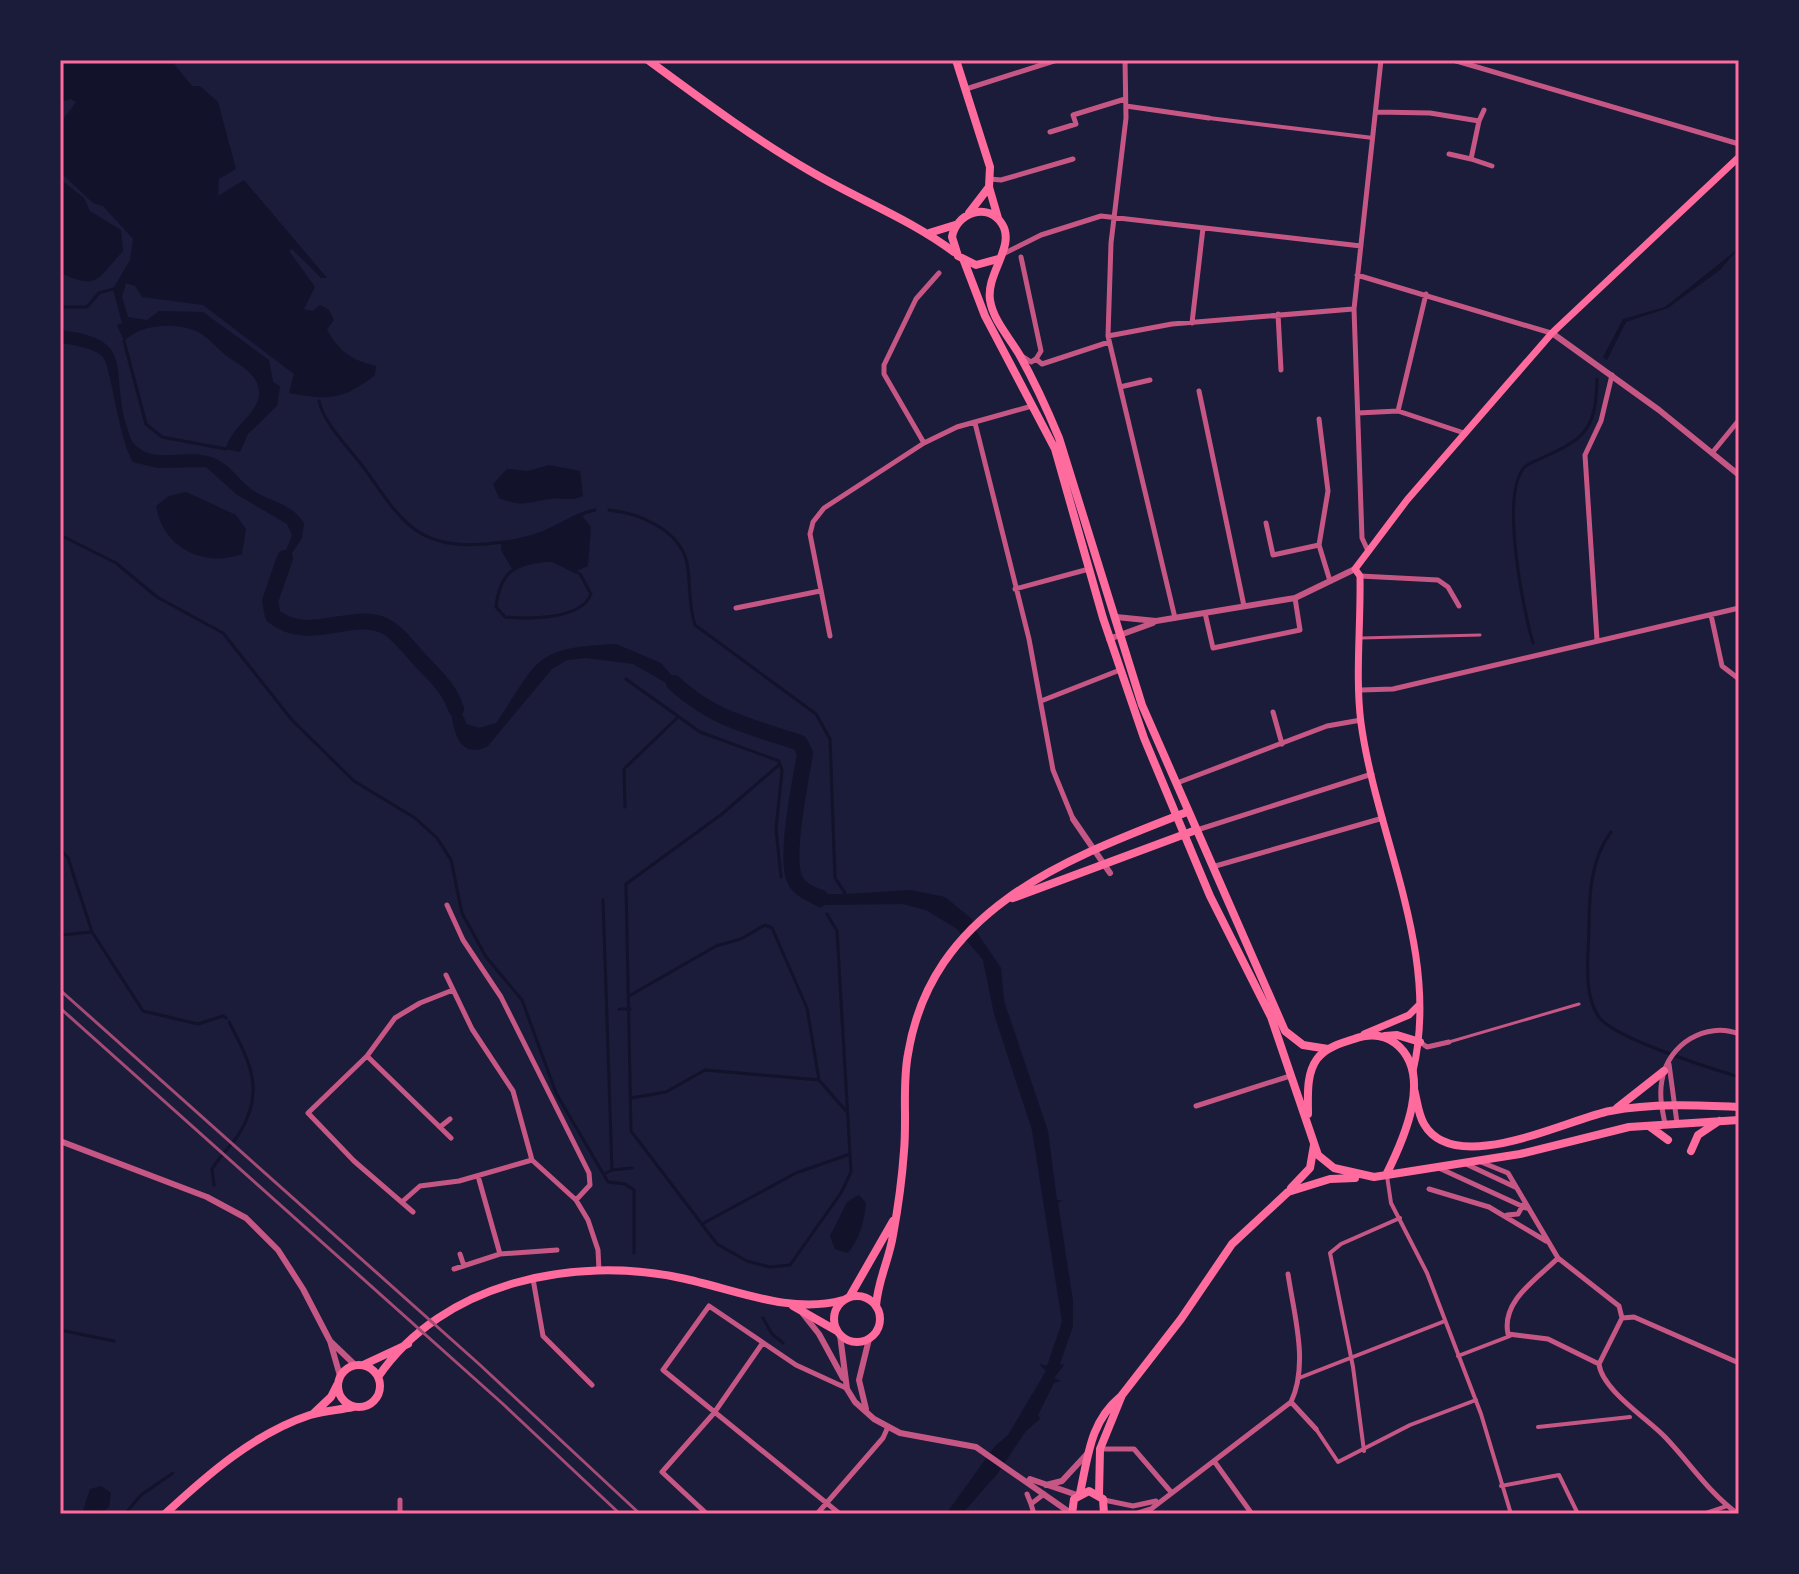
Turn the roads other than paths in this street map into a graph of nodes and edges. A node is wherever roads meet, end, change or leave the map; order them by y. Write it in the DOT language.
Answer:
graph roads {
  1 [pos="648,60"];
  2 [pos="956,60"];
  3 [pos="1057,60"];
  4 [pos="1125,60"];
  5 [pos="1381,60"];
  6 [pos="1453,60"];
  7 [pos="966,89"];
  8 [pos="1125,99"];
  9 [pos="1126,106"];
  10 [pos="1484,110"];
  11 [pos="1376,112"];
  12 [pos="1209,118"];
  13 [pos="1479,121"];
  14 [pos="1050,132"];
  15 [pos="1373,138"];
  16 [pos="1739,144"];
  17 [pos="1449,154"];
  18 [pos="1739,157"];
  19 [pos="1073,159"];
  20 [pos="1471,159"];
  21 [pos="1492,166"];
  22 [pos="990,183"];
  23 [pos="969,214"];
  24 [pos="1113,216"];
  25 [pos="998,219"];
  26 [pos="955,225"];
  27 [pos="1203,228"];
  28 [pos="929,233"];
  29 [pos="1361,246"];
  30 [pos="954,252"];
  31 [pos="1001,257"];
  32 [pos="1021,257"];
  33 [pos="964,261"];
  34 [pos="939,273"];
  35 [pos="1357,275"];
  36 [pos="1426,294"];
  37 [pos="1354,309"];
  38 [pos="1278,314"];
  39 [pos="1192,323"];
  40 [pos="1552,333"];
  41 [pos="1109,339"];
  42 [pos="1018,353"];
  43 [pos="1036,359"];
  44 [pos="1281,370"];
  45 [pos="1612,375"];
  46 [pos="1150,380"];
  47 [pos="1120,387"];
  48 [pos="1199,391"];
  49 [pos="1033,406"];
  50 [pos="1398,411"];
  51 [pos="1358,413"];
  52 [pos="1319,419"];
  53 [pos="1739,420"];
  54 [pos="975,423"];
  55 [pos="1465,433"];
  56 [pos="924,443"];
  57 [pos="1712,453"];
  58 [pos="1739,475"];
  59 [pos="1266,523"];
  60 [pos="1319,545"];
  61 [pos="1368,551"];
  62 [pos="1089,569"];
  63 [pos="1358,573"];
  64 [pos="1330,581"];
  65 [pos="1015,589"];
  66 [pos="820,591"];
  67 [pos="1295,598"];
  68 [pos="1244,606"];
  69 [pos="1459,606"];
  70 [pos="736,608"];
  71 [pos="1739,608"];
  72 [pos="1114,612"];
  73 [pos="1205,612"];
  74 [pos="1711,615"];
  75 [pos="1175,618"];
  76 [pos="1156,621"];
  77 [pos="1480,635"];
  78 [pos="830,636"];
  79 [pos="1120,636"];
  80 [pos="1361,638"];
  81 [pos="1109,639"];
  82 [pos="1597,640"];
  83 [pos="1120,670"];
  84 [pos="1739,679"];
  85 [pos="1361,690"];
  86 [pos="1041,701"];
  87 [pos="1273,712"];
  88 [pos="1361,720"];
  89 [pos="1282,744"];
  90 [pos="1372,774"];
  91 [pos="1176,783"];
  92 [pos="1187,812"];
  93 [pos="1175,817"];
  94 [pos="1384,818"];
  95 [pos="1073,819"];
  96 [pos="1196,830"];
  97 [pos="1182,833"];
  98 [pos="1097,851"];
  99 [pos="1211,867"];
  100 [pos="1108,868"];
  101 [pos="1006,900"];
  102 [pos="447,905"];
  103 [pos="446,975"];
  104 [pos="453,990"];
  105 [pos="1420,1003"];
  106 [pos="1579,1004"];
  107 [pos="1739,1034"];
  108 [pos="1380,1036"];
  109 [pos="1358,1037"];
  110 [pos="1420,1042"];
  111 [pos="1449,1042"];
  112 [pos="1328,1049"];
  113 [pos="367,1056"];
  114 [pos="1667,1067"];
  115 [pos="1413,1071"];
  116 [pos="1291,1076"];
  117 [pos="1414,1089"];
  118 [pos="1196,1106"];
  119 [pos="1661,1106"];
  120 [pos="1672,1106"];
  121 [pos="1739,1107"];
  122 [pos="1613,1111"];
  123 [pos="308,1113"];
  124 [pos="450,1119"];
  125 [pos="1308,1119"];
  126 [pos="301,1120"];
  127 [pos="1739,1120"];
  128 [pos="1720,1121"];
  129 [pos="1677,1123"];
  130 [pos="1665,1124"];
  131 [pos="1649,1126"];
  132 [pos="440,1127"];
  133 [pos="451,1138"];
  134 [pos="1668,1140"];
  135 [pos="60,1141"];
  136 [pos="1314,1145"];
  137 [pos="1691,1151"];
  138 [pos="532,1160"];
  139 [pos="1479,1162"];
  140 [pos="1465,1164"];
  141 [pos="1438,1168"];
  142 [pos="1386,1175"];
  143 [pos="478,1176"];
  144 [pos="1364,1177"];
  145 [pos="1429,1189"];
  146 [pos="1519,1190"];
  147 [pos="1288,1192"];
  148 [pos="576,1200"];
  149 [pos="402,1201"];
  150 [pos="1524,1203"];
  151 [pos="413,1212"];
  152 [pos="1502,1213"];
  153 [pos="1400,1218"];
  154 [pos="893,1220"];
  155 [pos="543,1238"];
  156 [pos="1547,1242"];
  157 [pos="544,1249"];
  158 [pos="557,1250"];
  159 [pos="460,1254"];
  160 [pos="500,1254"];
  161 [pos="1558,1258"];
  162 [pos="464,1266"];
  163 [pos="454,1269"];
  164 [pos="599,1272"];
  165 [pos="1288,1274"];
  166 [pos="532,1278"];
  167 [pos="847,1298"];
  168 [pos="785,1303"];
  169 [pos="876,1306"];
  170 [pos="799,1309"];
  171 [pos="1622,1318"];
  172 [pos="1445,1321"];
  173 [pos="838,1333"];
  174 [pos="1510,1336"];
  175 [pos="415,1339"];
  176 [pos="869,1339"];
  177 [pos="330,1341"];
  178 [pos="762,1344"];
  179 [pos="1458,1356"];
  180 [pos="1351,1358"];
  181 [pos="1739,1363"];
  182 [pos="1599,1364"];
  183 [pos="359,1365"];
  184 [pos="594,1372"];
  185 [pos="378,1377"];
  186 [pos="1299,1378"];
  187 [pos="338,1380"];
  188 [pos="846,1385"];
  189 [pos="1122,1395"];
  190 [pos="1476,1400"];
  191 [pos="1291,1402"];
  192 [pos="353,1407"];
  193 [pos="714,1413"];
  194 [pos="867,1413"];
  195 [pos="312,1414"];
  196 [pos="1630,1417"];
  197 [pos="1538,1427"];
  198 [pos="887,1429"];
  199 [pos="1316,1429"];
  200 [pos="1100,1449"];
  201 [pos="1364,1451"];
  202 [pos="1088,1453"];
  203 [pos="1214,1461"];
  204 [pos="1019,1475"];
  205 [pos="1042,1485"];
  206 [pos="1501,1486"];
  207 [pos="1171,1492"];
  208 [pos="1027,1494"];
  209 [pos="1045,1494"];
  210 [pos="1079,1494"];
  211 [pos="1101,1497"];
  212 [pos="1163,1498"];
  213 [pos="400,1500"];
  214 [pos="827,1501"];
  215 [pos="1031,1504"];
  216 [pos="1727,1506"];
  217 [pos="165,1514"];
  218 [pos="400,1514"];
  219 [pos="707,1514"];
  220 [pos="817,1514"];
  221 [pos="840,1514"];
  222 [pos="1034,1514"];
  223 [pos="1072,1514"];
  224 [pos="1104,1514"];
  225 [pos="1135,1514"];
  226 [pos="1252,1514"];
  227 [pos="1511,1514"];
  228 [pos="1578,1514"];
  229 [pos="1703,1514"];
  230 [pos="1738,1514"];
  1 -- 28 [label="main road"];
  2 -- 7 [label="main road"];
  3 -- 7 [label="street"];
  4 -- 8 [label="street"];
  5 -- 11 [label="street"];
  6 -- 16 [label="street"];
  7 -- 22 [label="main road"];
  8 -- 9 [label="street"];
  8 -- 14 [label="street"];
  9 -- 12 [label="street"];
  9 -- 24 [label="street"];
  10 -- 13 [label="street"];
  11 -- 13 [label="street"];
  11 -- 15 [label="street"];
  12 -- 15 [label="street"];
  13 -- 20 [label="street"];
  15 -- 29 [label="street"];
  17 -- 20 [label="street"];
  18 -- 40 [label="main road"];
  19 -- 22 [label="street"];
  20 -- 21 [label="street"];
  22 -- 23 [label="main road"];
  22 -- 25 [label="main road"];
  23 -- 25 [label="main road"];
  23 -- 26 [label="main road"];
  24 -- 27 [label="street"];
  24 -- 31 [label="street"];
  24 -- 41 [label="street"];
  25 -- 31 [label="main road"];
  26 -- 28 [label="main road"];
  26 -- 30 [label="main road"];
  27 -- 29 [label="street"];
  27 -- 39 [label="street"];
  28 -- 30 [label="main road"];
  29 -- 35 [label="street"];
  30 -- 33 [label="main road"];
  31 -- 33 [label="main road"];
  31 -- 42 [label="main road"];
  32 -- 43 [label="street"];
  33 -- 49 [label="main road"];
  34 -- 56 [label="street"];
  35 -- 36 [label="street"];
  35 -- 37 [label="street"];
  36 -- 40 [label="street"];
  36 -- 50 [label="street"];
  37 -- 38 [label="street"];
  37 -- 51 [label="street"];
  38 -- 39 [label="street"];
  38 -- 44 [label="street"];
  39 -- 41 [label="street"];
  40 -- 45 [label="street"];
  40 -- 55 [label="main road"];
  41 -- 43 [label="street"];
  41 -- 47 [label="street"];
  42 -- 43 [label="street"];
  42 -- 49 [label="main road"];
  42 -- 72 [label="main road"];
  45 -- 57 [label="street"];
  45 -- 82 [label="street"];
  46 -- 47 [label="street"];
  47 -- 75 [label="street"];
  48 -- 68 [label="street"];
  49 -- 54 [label="street"];
  49 -- 62 [label="main road"];
  50 -- 51 [label="street"];
  50 -- 55 [label="street"];
  51 -- 61 [label="street"];
  52 -- 60 [label="street"];
  53 -- 57 [label="street"];
  54 -- 56 [label="street"];
  54 -- 65 [label="street"];
  55 -- 61 [label="main road"];
  56 -- 66 [label="street"];
  57 -- 58 [label="street"];
  59 -- 60 [label="street"];
  60 -- 64 [label="street"];
  61 -- 63 [label="main road"];
  62 -- 65 [label="street"];
  62 -- 81 [label="main road"];
  63 -- 64 [label="street"];
  63 -- 69 [label="street"];
  63 -- 80 [label="main road"];
  64 -- 67 [label="street"];
  65 -- 86 [label="street"];
  66 -- 70 [label="street"];
  66 -- 78 [label="street"];
  67 -- 68 [label="street"];
  67 -- 73 [label="street"];
  68 -- 73 [label="street"];
  71 -- 74 [label="street"];
  72 -- 76 [label="street"];
  72 -- 79 [label="main road"];
  73 -- 75 [label="street"];
  74 -- 82 [label="street"];
  74 -- 84 [label="street"];
  75 -- 76 [label="street"];
  76 -- 79 [label="street"];
  77 -- 80 [label="lane"];
  79 -- 81 [label="street"];
  79 -- 91 [label="main road"];
  80 -- 85 [label="main road"];
  81 -- 83 [label="main road"];
  82 -- 85 [label="street"];
  83 -- 86 [label="street"];
  83 -- 93 [label="main road"];
  85 -- 88 [label="main road"];
  86 -- 95 [label="street"];
  87 -- 89 [label="street"];
  88 -- 89 [label="street"];
  88 -- 90 [label="main road"];
  89 -- 91 [label="street"];
  90 -- 94 [label="main road"];
  90 -- 96 [label="street"];
  91 -- 92 [label="main road"];
  92 -- 93 [label="main road"];
  92 -- 96 [label="main road"];
  93 -- 97 [label="main road"];
  93 -- 98 [label="main road"];
  94 -- 99 [label="street"];
  94 -- 105 [label="main road"];
  95 -- 98 [label="street"];
  96 -- 97 [label="main road"];
  96 -- 99 [label="main road"];
  97 -- 100 [label="main road"];
  97 -- 116 [label="main road"];
  98 -- 100 [label="street"];
  98 -- 101 [label="main road"];
  99 -- 112 [label="main road"];
  100 -- 101 [label="main road"];
  101 -- 154 [label="main road"];
  102 -- 148 [label="street"];
  103 -- 104 [label="street"];
  104 -- 113 [label="street"];
  104 -- 138 [label="street"];
  105 -- 109 [label="main road"];
  105 -- 110 [label="main road"];
  106 -- 111 [label="lane"];
  107 -- 114 [label="street"];
  108 -- 109 [label="main road"];
  108 -- 110 [label="main road"];
  108 -- 115 [label="main road"];
  109 -- 112 [label="main road"];
  110 -- 111 [label="street"];
  110 -- 115 [label="main road"];
  112 -- 125 [label="main road"];
  113 -- 123 [label="street"];
  113 -- 132 [label="street"];
  114 -- 119 [label="street"];
  114 -- 120 [label="street"];
  114 -- 122 [label="main road"];
  115 -- 117 [label="main road"];
  116 -- 118 [label="street"];
  116 -- 125 [label="main road"];
  117 -- 122 [label="main road"];
  117 -- 142 [label="main road"];
  119 -- 120 [label="main road"];
  119 -- 122 [label="main road"];
  119 -- 130 [label="street"];
  120 -- 121 [label="main road"];
  120 -- 129 [label="street"];
  123 -- 126 [label="street"];
  123 -- 149 [label="street"];
  124 -- 132 [label="street"];
  125 -- 136 [label="main road"];
  127 -- 128 [label="main road"];
  128 -- 129 [label="main road"];
  128 -- 137 [label="main road"];
  129 -- 130 [label="main road"];
  130 -- 131 [label="main road"];
  131 -- 134 [label="main road"];
  131 -- 139 [label="main road"];
  132 -- 133 [label="street"];
  135 -- 177 [label="street"];
  136 -- 144 [label="main road"];
  136 -- 147 [label="main road"];
  138 -- 143 [label="street"];
  138 -- 148 [label="street"];
  139 -- 140 [label="main road"];
  139 -- 146 [label="street"];
  140 -- 141 [label="main road"];
  140 -- 146 [label="street"];
  141 -- 142 [label="main road"];
  141 -- 150 [label="street"];
  142 -- 144 [label="main road"];
  142 -- 153 [label="street"];
  143 -- 149 [label="street"];
  143 -- 160 [label="street"];
  144 -- 147 [label="main road"];
  145 -- 152 [label="street"];
  146 -- 150 [label="street"];
  147 -- 189 [label="main road"];
  148 -- 164 [label="street"];
  149 -- 151 [label="street"];
  150 -- 152 [label="street"];
  150 -- 156 [label="street"];
  152 -- 156 [label="street"];
  153 -- 172 [label="street"];
  153 -- 180 [label="street"];
  154 -- 167 [label="main road"];
  154 -- 169 [label="main road"];
  155 -- 157 [label="street"];
  156 -- 161 [label="street"];
  157 -- 158 [label="street"];
  157 -- 160 [label="street"];
  159 -- 162 [label="street"];
  160 -- 162 [label="street"];
  161 -- 171 [label="street"];
  161 -- 174 [label="street"];
  162 -- 163 [label="street"];
  164 -- 166 [label="main road"];
  164 -- 168 [label="main road"];
  165 -- 186 [label="street"];
  166 -- 175 [label="main road"];
  166 -- 184 [label="street"];
  167 -- 168 [label="main road"];
  167 -- 169 [label="main road"];
  167 -- 173 [label="main road"];
  168 -- 170 [label="main road"];
  169 -- 176 [label="main road"];
  170 -- 173 [label="main road"];
  170 -- 188 [label="street"];
  171 -- 181 [label="street"];
  171 -- 182 [label="street"];
  172 -- 179 [label="street"];
  172 -- 180 [label="street"];
  173 -- 176 [label="main road"];
  173 -- 188 [label="street"];
  174 -- 179 [label="street"];
  174 -- 182 [label="street"];
  175 -- 183 [label="main road"];
  175 -- 185 [label="main road"];
  176 -- 194 [label="street"];
  177 -- 183 [label="street"];
  177 -- 187 [label="street"];
  178 -- 188 [label="street"];
  178 -- 193 [label="street"];
  178 -- 193 [label="street"];
  179 -- 190 [label="street"];
  180 -- 186 [label="street"];
  180 -- 201 [label="street"];
  182 -- 216 [label="street"];
  183 -- 185 [label="main road"];
  183 -- 187 [label="main road"];
  185 -- 192 [label="main road"];
  186 -- 191 [label="street"];
  187 -- 192 [label="main road"];
  187 -- 195 [label="main road"];
  188 -- 194 [label="street"];
  189 -- 200 [label="main road"];
  189 -- 202 [label="main road"];
  190 -- 201 [label="street"];
  190 -- 206 [label="street"];
  191 -- 199 [label="street"];
  191 -- 203 [label="street"];
  192 -- 195 [label="main road"];
  193 -- 214 [label="street"];
  193 -- 219 [label="street"];
  194 -- 198 [label="street"];
  195 -- 217 [label="main road"];
  196 -- 197 [label="street"];
  198 -- 204 [label="street"];
  198 -- 214 [label="street"];
  199 -- 201 [label="street"];
  200 -- 207 [label="street"];
  200 -- 211 [label="main road"];
  202 -- 205 [label="street"];
  202 -- 210 [label="main road"];
  203 -- 207 [label="street"];
  203 -- 226 [label="street"];
  204 -- 205 [label="street"];
  204 -- 209 [label="street"];
  205 -- 210 [label="street"];
  206 -- 227 [label="street"];
  206 -- 228 [label="street"];
  207 -- 212 [label="street"];
  208 -- 215 [label="street"];
  209 -- 215 [label="street"];
  209 -- 223 [label="street"];
  210 -- 211 [label="main road"];
  210 -- 223 [label="main road"];
  211 -- 212 [label="street"];
  211 -- 224 [label="main road"];
  212 -- 225 [label="street"];
  213 -- 218 [label="street"];
  214 -- 220 [label="street"];
  214 -- 221 [label="street"];
  215 -- 222 [label="street"];
  216 -- 229 [label="street"];
  216 -- 230 [label="street"];
}
